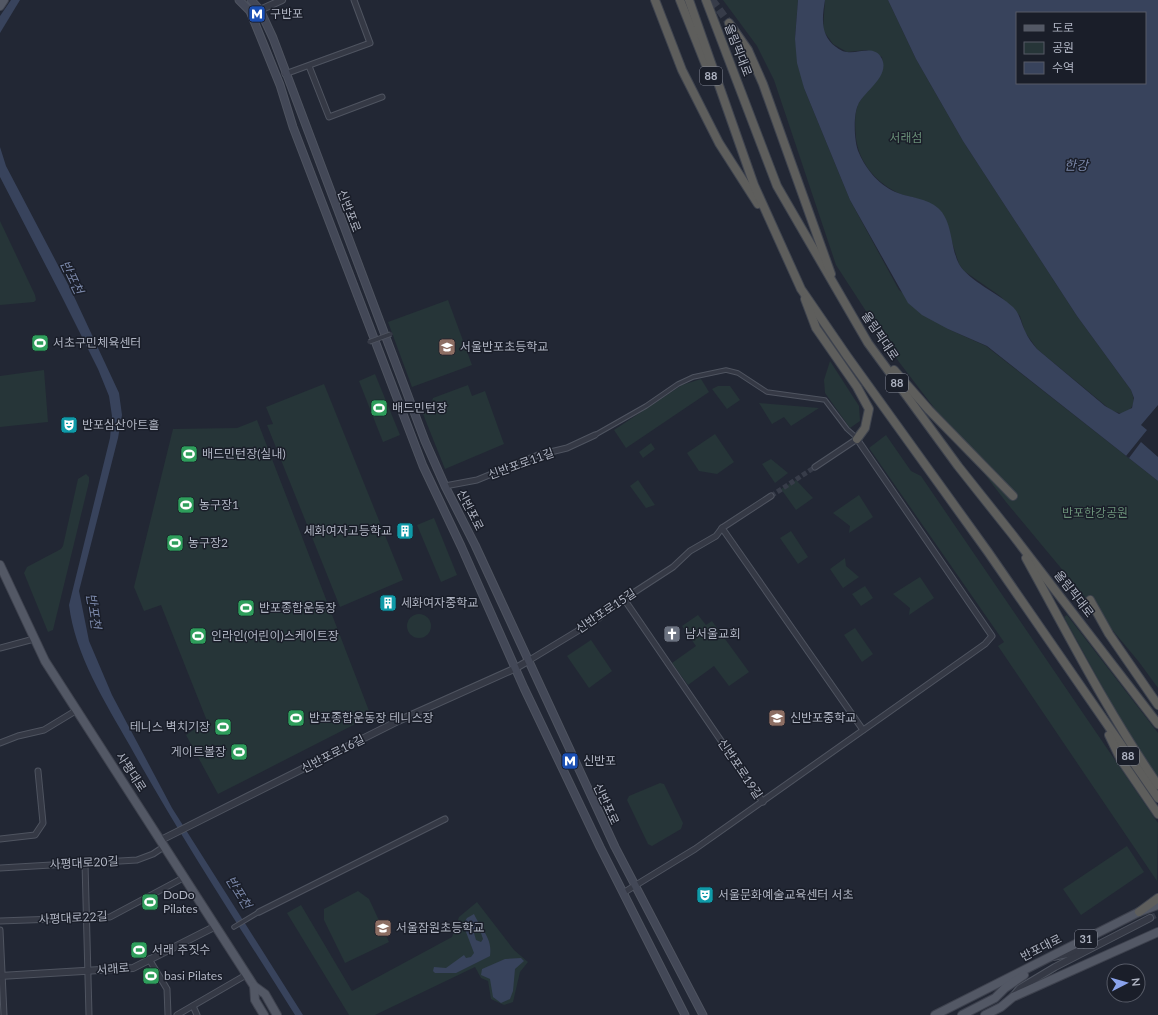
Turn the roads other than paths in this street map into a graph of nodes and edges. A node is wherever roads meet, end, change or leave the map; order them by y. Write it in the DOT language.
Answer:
graph roads {
  1 [pos="4,0"];
  2 [pos="239,0"];
  3 [pos="251,0"];
  4 [pos="282,0"];
  5 [pos="354,0"];
  6 [pos="655,0"];
  7 [pos="680,0"];
  8 [pos="689,0"];
  9 [pos="706,0"];
  10 [pos="0,6"];
  11 [pos="260,10"];
  12 [pos="251,14"];
  13 [pos="729,23"];
  14 [pos="309,66"];
  15 [pos="285,74"];
  16 [pos="382,97"];
  17 [pos="742,152"];
  18 [pos="773,227"];
  19 [pos="835,288"];
  20 [pos="801,289"];
  21 [pos="390,334"];
  22 [pos="864,336"];
  23 [pos="369,342"];
  24 [pos="595,435"];
  25 [pos="857,439"];
  26 [pos="815,467"];
  27 [pos="445,486"];
  28 [pos="771,496"];
  29 [pos="1013,496"];
  30 [pos="722,528"];
  31 [pos="1012,534"];
  32 [pos="0,564"];
  33 [pos="624,599"];
  34 [pos="1090,600"];
  35 [pos="34,639"];
  36 [pos="0,648"];
  37 [pos="528,661"];
  38 [pos="516,668"];
  39 [pos="1147,689"];
  40 [pos="1158,705"];
  41 [pos="1158,708"];
  42 [pos="77,710"];
  43 [pos="1098,713"];
  44 [pos="1158,724"];
  45 [pos="863,730"];
  46 [pos="0,743"];
  47 [pos="38,770"];
  48 [pos="1158,785"];
  49 [pos="1158,798"];
  50 [pos="763,802"];
  51 [pos="1158,814"];
  52 [pos="445,819"];
  53 [pos="0,839"];
  54 [pos="163,843"];
  55 [pos="85,863"];
  56 [pos="0,868"];
  57 [pos="185,877"];
  58 [pos="636,885"];
  59 [pos="623,893"];
  60 [pos="1158,898"];
  61 [pos="1158,905"];
  62 [pos="259,912"];
  63 [pos="1139,912"];
  64 [pos="86,918"];
  65 [pos="1150,918"];
  66 [pos="0,921"];
  67 [pos="216,926"];
  68 [pos="234,927"];
  69 [pos="0,930"];
  70 [pos="1158,932"];
  71 [pos="1090,948"];
  72 [pos="1049,958"];
  73 [pos="149,959"];
  74 [pos="1033,966"];
  75 [pos="88,971"];
  76 [pos="246,975"];
  77 [pos="1,976"];
  78 [pos="254,986"];
  79 [pos="1012,997"];
  80 [pos="995,998"];
  81 [pos="193,1006"];
  82 [pos="4,1015"];
  83 [pos="89,1015"];
  84 [pos="168,1015"];
  85 [pos="177,1015"];
  86 [pos="197,1015"];
  87 [pos="264,1015"];
  88 [pos="277,1015"];
  89 [pos="685,1015"];
  90 [pos="703,1015"];
  91 [pos="935,1015"];
  92 [pos="962,1015"];
  93 [pos="985,1015"];
  1 -- 10 [label="main road"];
  2 -- 12 [label="main road, 신반포로"];
  3 -- 11 [label="main road, 신반포로"];
  4 -- 11 [label="street"];
  5 -- 14 [label="street"];
  6 -- 18 [label="highway"];
  7 -- 17 [label="highway, 88"];
  8 -- 17 [label="highway, 88"];
  9 -- 19 [label="highway, 올림픽대로 / 88"];
  11 -- 12 [label="street"];
  11 -- 15 [label="main road, 신반포로"];
  12 -- 38 [label="main road, 신반포로"];
  13 -- 19 [label="highway"];
  14 -- 15 [label="street"];
  14 -- 16 [label="street"];
  15 -- 27 [label="main road, 신반포로"];
  17 -- 18 [label="highway, 88"];
  18 -- 20 [label="highway, 88"];
  19 -- 22 [label="highway, 올림픽대로 / 88"];
  20 -- 25 [label="highway"];
  20 -- 43 [label="highway, 88"];
  21 -- 23 [label="street, bridge"];
  22 -- 29 [label="highway"];
  22 -- 31 [label="highway, 올림픽대로 / 88"];
  24 -- 25 [label="street"];
  24 -- 27 [label="street, 신반포로11길"];
  25 -- 26 [label="street"];
  25 -- 45 [label="street"];
  27 -- 37 [label="main road, 신반포로"];
  28 -- 30 [label="street, 신반포로15길"];
  30 -- 33 [label="street, 신반포로15길"];
  30 -- 45 [label="street"];
  31 -- 44 [label="highway, 올림픽대로 / 88"];
  31 -- 48 [label="highway"];
  32 -- 35 [label="main road, 사평대로"];
  33 -- 37 [label="street, 신반포로15길"];
  33 -- 50 [label="street, 신반포로19길"];
  34 -- 39 [label="highway"];
  35 -- 36 [label="street"];
  35 -- 42 [label="main road, 사평대로"];
  37 -- 38 [label="street, 신반포로16길"];
  37 -- 58 [label="main road, 신반포로"];
  38 -- 54 [label="street, 신반포로16길"];
  38 -- 59 [label="main road, 신반포로"];
  39 -- 40 [label="highway"];
  39 -- 41 [label="highway"];
  42 -- 46 [label="street"];
  42 -- 54 [label="main road, 사평대로"];
  43 -- 49 [label="highway, 88"];
  43 -- 51 [label="highway"];
  45 -- 50 [label="street"];
  47 -- 53 [label="street"];
  50 -- 58 [label="street, 신반포로19길"];
  52 -- 62 [label="street"];
  54 -- 55 [label="street, 사평대로20길"];
  54 -- 57 [label="main road, 사평대로"];
  55 -- 56 [label="street, 사평대로20길"];
  55 -- 64 [label="street"];
  57 -- 64 [label="street, 사평대로22길"];
  57 -- 67 [label="main road, 사평대로"];
  58 -- 59 [label="street, 신반포로19길"];
  58 -- 90 [label="main road, 신반포로"];
  59 -- 89 [label="main road, 신반포로"];
  60 -- 63 [label="highway"];
  61 -- 63 [label="main road, 반포대로 / 31"];
  62 -- 68 [label="street"];
  63 -- 72 [label="main road, 반포대로 / 31"];
  64 -- 66 [label="street, 사평대로22길"];
  64 -- 75 [label="street"];
  65 -- 71 [label="street"];
  67 -- 73 [label="street, 서래로"];
  67 -- 76 [label="main road, 사평대로"];
  69 -- 77 [label="street"];
  70 -- 79 [label="main road, 31"];
  71 -- 72 [label="street"];
  71 -- 79 [label="street"];
  72 -- 74 [label="main road, 반포대로 / 31"];
  73 -- 75 [label="street, 서래로"];
  73 -- 84 [label="street"];
  74 -- 80 [label="main road, 31"];
  74 -- 91 [label="main road, 반포대로 / 31"];
  75 -- 77 [label="street, 서래로"];
  75 -- 83 [label="street"];
  76 -- 78 [label="main road, 사평대로"];
  76 -- 81 [label="street"];
  77 -- 82 [label="street"];
  78 -- 87 [label="main road, 사평대로"];
  78 -- 88 [label="main road, 사평대로"];
  79 -- 80 [label="main road, 31"];
  79 -- 93 [label="main road, 31"];
  80 -- 92 [label="main road, 31"];
  81 -- 85 [label="street"];
  81 -- 86 [label="street"];
}
